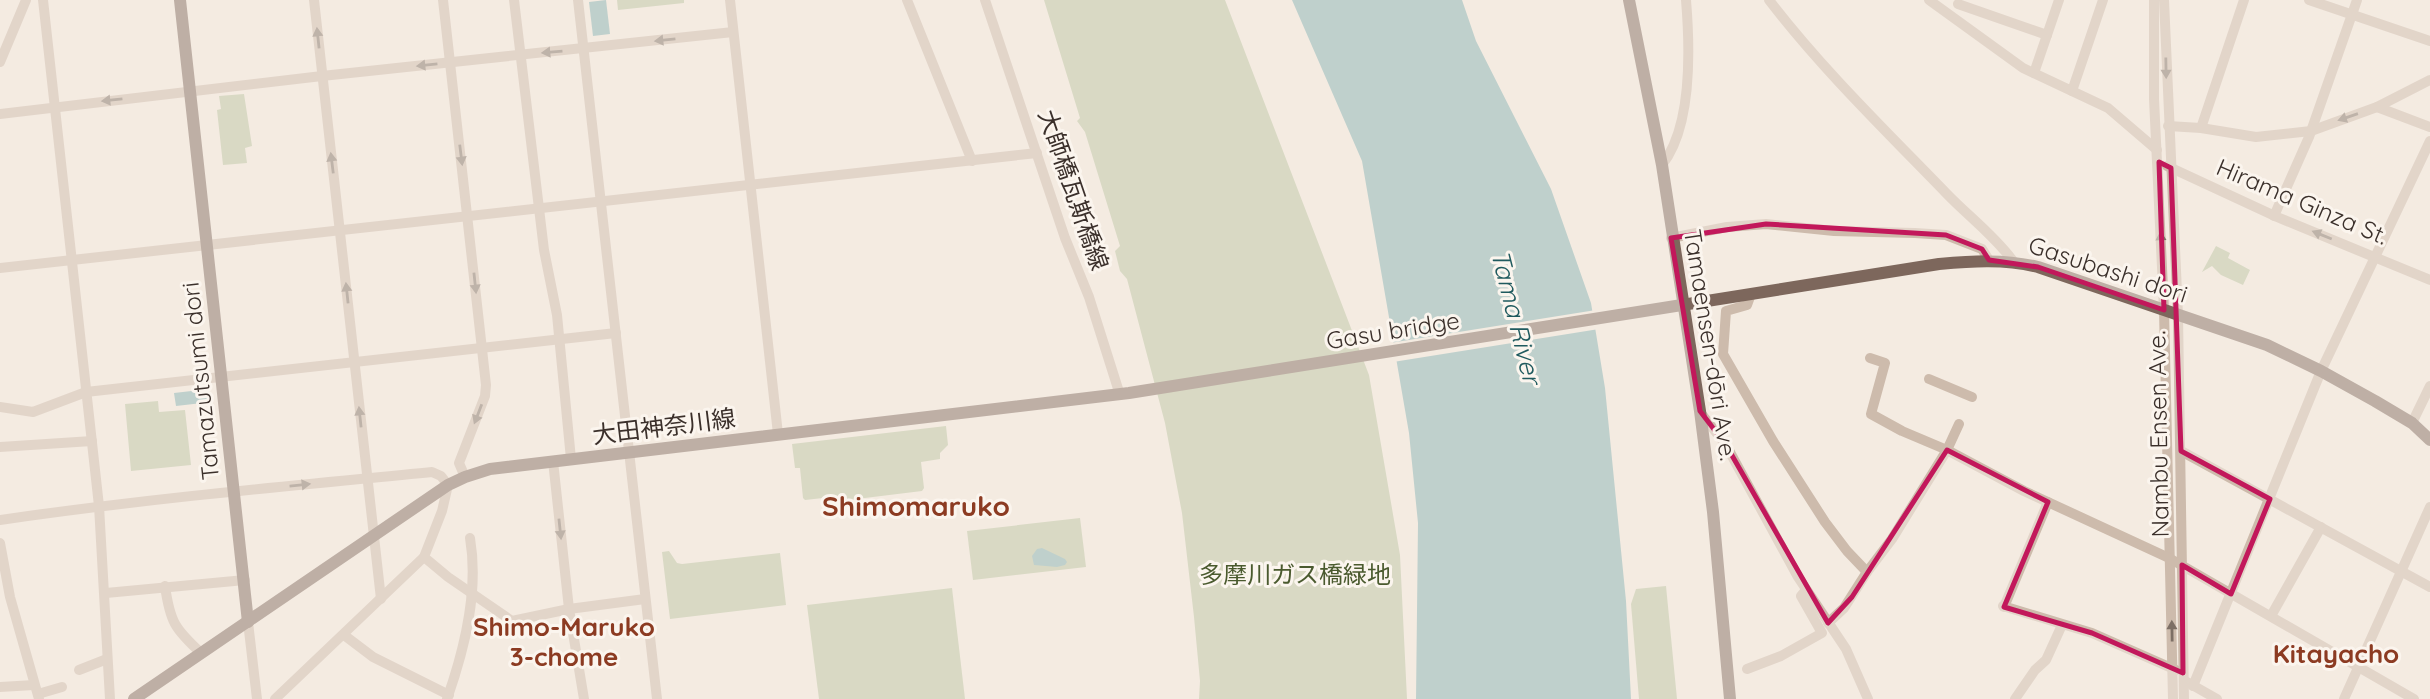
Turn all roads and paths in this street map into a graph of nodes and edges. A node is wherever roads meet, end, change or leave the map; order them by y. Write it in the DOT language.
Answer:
graph roads {
  1 [pos="26,0"];
  2 [pos="43,0"];
  3 [pos="180,0"];
  4 [pos="313,0"];
  5 [pos="443,0"];
  6 [pos="513,0"];
  7 [pos="578,0"];
  8 [pos="730,0"];
  9 [pos="907,0"];
  10 [pos="985,0"];
  11 [pos="1629,0"];
  12 [pos="1686,0"];
  13 [pos="1769,0"];
  14 [pos="1928,0"];
  15 [pos="2059,0"];
  16 [pos="2103,0"];
  17 [pos="2154,0"];
  18 [pos="2164,0"];
  19 [pos="2244,0"];
  20 [pos="2309,0"];
  21 [pos="2357,0"];
  22 [pos="1959,2"];
  23 [pos="2352,15"];
  24 [pos="1953,18"];
  25 [pos="733,32"];
  26 [pos="2048,35"];
  27 [pos="2430,41"];
  28 [pos="584,49"];
  29 [pos="519,55"];
  30 [pos="0,62"];
  31 [pos="450,62"];
  32 [pos="2034,73"];
  33 [pos="322,76"];
  34 [pos="2430,80"];
  35 [pos="2072,91"];
  36 [pos="191,92"];
  37 [pos="55,107"];
  38 [pos="2376,107"];
  39 [pos="0,114"];
  40 [pos="2168,126"];
  41 [pos="2430,127"];
  42 [pos="2201,128"];
  43 [pos="2311,131"];
  44 [pos="2430,141"];
  45 [pos="2157,150"];
  46 [pos="1037,153"];
  47 [pos="972,161"];
  48 [pos="2159,162"];
  49 [pos="1661,165"];
  50 [pos="2171,168"];
  51 [pos="750,187"];
  52 [pos="601,202"];
  53 [pos="538,209"];
  54 [pos="2274,216"];
  55 [pos="468,217"];
  56 [pos="340,231"];
  57 [pos="1671,238"];
  58 [pos="208,245"];
  59 [pos="2375,257"];
  60 [pos="72,260"];
  61 [pos="1989,260"];
  62 [pos="2013,261"];
  63 [pos="0,268"];
  64 [pos="2430,280"];
  65 [pos="1751,294"];
  66 [pos="1682,305"];
  67 [pos="1662,310"];
  68 [pos="2164,310"];
  69 [pos="2178,315"];
  70 [pos="616,333"];
  71 [pos="559,339"];
  72 [pos="482,349"];
  73 [pos="1870,358"];
  74 [pos="355,362"];
  75 [pos="2321,371"];
  76 [pos="222,377"];
  77 [pos="1929,379"];
  78 [pos="2430,386"];
  79 [pos="86,392"];
  80 [pos="1125,394"];
  81 [pos="1972,397"];
  82 [pos="0,407"];
  83 [pos="1700,411"];
  84 [pos="2412,423"];
  85 [pos="1959,424"];
  86 [pos="778,435"];
  87 [pos="2430,440"];
  88 [pos="92,441"];
  89 [pos="0,447"];
  90 [pos="1947,450"];
  91 [pos="2181,451"];
  92 [pos="629,453"];
  93 [pos="571,459"];
  94 [pos="553,461"];
  95 [pos="465,477"];
  96 [pos="366,478"];
  97 [pos="448,485"];
  98 [pos="234,492"];
  99 [pos="2270,499"];
  100 [pos="2048,502"];
  101 [pos="99,506"];
  102 [pos="2430,507"];
  103 [pos="0,520"];
  104 [pos="2322,527"];
  105 [pos="374,536"];
  106 [pos="470,538"];
  107 [pos="0,543"];
  108 [pos="424,557"];
  109 [pos="2169,558"];
  110 [pos="2182,565"];
  111 [pos="2402,571"];
  112 [pos="1867,572"];
  113 [pos="244,580"];
  114 [pos="165,586"];
  115 [pos="2430,587"];
  116 [pos="1806,590"];
  117 [pos="106,593"];
  118 [pos="471,594"];
  119 [pos="2231,594"];
  120 [pos="381,599"];
  121 [pos="645,599"];
  122 [pos="569,609"];
  123 [pos="2271,616"];
  124 [pos="248,622"];
  125 [pos="1828,623"];
  126 [pos="2062,625"];
  127 [pos="344,635"];
  128 [pos="201,653"];
  129 [pos="107,659"];
  130 [pos="2358,666"];
  131 [pos="1747,669"];
  132 [pos="79,670"];
  133 [pos="2183,677"];
  134 [pos="0,687"];
  135 [pos="62,687"];
  136 [pos="37,693"];
  137 [pos="448,697"];
  138 [pos="110,699"];
  139 [pos="134,699"];
  140 [pos="257,699"];
  141 [pos="275,699"];
  142 [pos="583,699"];
  143 [pos="657,699"];
  144 [pos="1730,699"];
  145 [pos="1868,699"];
  146 [pos="2015,699"];
  147 [pos="2173,699"];
  148 [pos="2184,699"];
  149 [pos="2217,699"];
  150 [pos="2344,699"];
  151 [pos="2414,699"];
  1 -- 30 [label="street"];
  2 -- 37 [label="street"];
  3 -- 36 [label="main road, Tamazutsumi dori"];
  33 -- 4 [label="street, one-way"];
  5 -- 31 [label="street"];
  6 -- 29 [label="street"];
  7 -- 28 [label="street"];
  8 -- 25 [label="street"];
  9 -- 47 [label="street"];
  10 -- 46 [label="street, 大師橋瓦斯橋線"];
  11 -- 49 [label="main road, Tamaensen-dōri Ave."];
  12 -- 49 [label="street"];
  13 -- 62 [label="street"];
  14 -- 24 [label="street"];
  15 -- 26 [label="street"];
  16 -- 35 [label="street"];
  17 -- 45 [label="street, Nambu Ensen Ave."];
  18 -- 40 [label="street, Nambu Ensen Ave., one-way"];
  19 -- 42 [label="street"];
  20 -- 23 [label="street"];
  21 -- 23 [label="street"];
  22 -- 24 [label="street"];
  22 -- 26 [label="street"];
  23 -- 27 [label="street"];
  23 -- 43 [label="street"];
  24 -- 32 [label="street"];
  25 -- 28 [label="street, one-way"];
  25 -- 51 [label="street"];
  26 -- 32 [label="street"];
  28 -- 29 [label="street, one-way"];
  28 -- 52 [label="street"];
  29 -- 31 [label="street"];
  29 -- 53 [label="street"];
  31 -- 33 [label="street, one-way"];
  31 -- 55 [label="street, one-way"];
  32 -- 35 [label="street"];
  33 -- 36 [label="street"];
  56 -- 33 [label="street, one-way"];
  34 -- 38 [label="street"];
  35 -- 45 [label="street"];
  36 -- 37 [label="street, one-way"];
  36 -- 58 [label="main road, Tamazutsumi dori"];
  37 -- 39 [label="street"];
  37 -- 60 [label="street"];
  38 -- 41 [label="street"];
  38 -- 43 [label="street, one-way"];
  40 -- 42 [label="street"];
  40 -- 50 [label="street, Nambu Ensen Ave."];
  42 -- 43 [label="street"];
  43 -- 54 [label="street"];
  44 -- 59 [label="street"];
  45 -- 48 [label="street, Nambu Ensen Ave."];
  46 -- 47 [label="street"];
  46 -- 80 [label="street, 大師橋瓦斯橋線"];
  47 -- 51 [label="street"];
  48 -- 50 [label="street, Hirama Ginza St."];
  68 -- 48 [label="street, Nambu Ensen Ave., one-way"];
  49 -- 57 [label="main road, Tamaensen-dōri Ave."];
  50 -- 54 [label="street, Hirama Ginza St."];
  50 -- 69 [label="street, Nambu Ensen Ave."];
  51 -- 52 [label="street"];
  51 -- 86 [label="street"];
  52 -- 53 [label="street"];
  52 -- 70 [label="street"];
  53 -- 55 [label="street"];
  53 -- 71 [label="street"];
  59 -- 54 [label="street, Hirama Ginza St., one-way"];
  55 -- 56 [label="street"];
  55 -- 72 [label="street, one-way"];
  56 -- 58 [label="street"];
  74 -- 56 [label="street, one-way"];
  57 -- 61 [label="street"];
  57 -- 66 [label="main road, Tamaensen-dōri Ave."];
  58 -- 60 [label="street"];
  58 -- 76 [label="main road, Tamazutsumi dori"];
  59 -- 64 [label="street, Hirama Ginza St."];
  59 -- 75 [label="street"];
  60 -- 63 [label="street"];
  60 -- 79 [label="street"];
  61 -- 62 [label="main road, Gasubashi dori"];
  61 -- 65 [label="main road, Gasubashi dori"];
  62 -- 68 [label="main road, Gasubashi dori"];
  65 -- 66 [label="main road, Gasubashi dori"];
  65 -- 112 [label="street"];
  66 -- 67 [label="main road, Gasubashi dori"];
  66 -- 83 [label="main road, Tamaensen-dōri Ave."];
  67 -- 80 [label="main road, Gasu bridge"];
  68 -- 69 [label="main road, Gasubashi dori"];
  68 -- 109 [label="street, Nambu Ensen Ave."];
  69 -- 75 [label="main road, Gasubashi dori"];
  69 -- 91 [label="street, Nambu Ensen Ave."];
  70 -- 71 [label="street"];
  70 -- 92 [label="street"];
  71 -- 72 [label="street"];
  71 -- 93 [label="street"];
  72 -- 74 [label="street"];
  72 -- 95 [label="street, one-way"];
  73 -- 90 [label="street"];
  74 -- 76 [label="street"];
  96 -- 74 [label="street, one-way"];
  75 -- 84 [label="main road, Gasubashi dori"];
  75 -- 99 [label="street"];
  76 -- 79 [label="street"];
  76 -- 98 [label="main road, Tamazutsumi dori"];
  77 -- 81 [label="street"];
  78 -- 84 [label="street"];
  79 -- 82 [label="street"];
  79 -- 88 [label="street"];
  80 -- 86 [label="main road, 大田神奈川線"];
  83 -- 116 [label="street"];
  83 -- 144 [label="main road, Tamaensen-dōri Ave."];
  84 -- 87 [label="main road, Gasubashi dori"];
  85 -- 90 [label="street"];
  86 -- 92 [label="main road, 大田神奈川線"];
  88 -- 89 [label="street"];
  88 -- 101 [label="street"];
  90 -- 100 [label="street"];
  90 -- 112 [label="street"];
  91 -- 99 [label="street"];
  91 -- 110 [label="street, Nambu Ensen Ave."];
  92 -- 93 [label="main road, 大田神奈川線"];
  92 -- 121 [label="street"];
  93 -- 94 [label="main road, 大田神奈川線"];
  94 -- 95 [label="main road, 大田神奈川線"];
  94 -- 122 [label="street, one-way"];
  95 -- 97 [label="main road, 大田神奈川線"];
  96 -- 97 [label="street"];
  98 -- 96 [label="street, one-way"];
  96 -- 105 [label="street"];
  97 -- 105 [label="main road, 大田神奈川線"];
  97 -- 108 [label="street"];
  98 -- 101 [label="street"];
  98 -- 113 [label="main road, Tamazutsumi dori"];
  99 -- 104 [label="street"];
  99 -- 119 [label="street"];
  100 -- 109 [label="street"];
  100 -- 126 [label="street"];
  101 -- 103 [label="street"];
  101 -- 117 [label="street"];
  102 -- 111 [label="street"];
  104 -- 111 [label="street"];
  104 -- 123 [label="street"];
  105 -- 120 [label="street"];
  105 -- 124 [label="main road, 大田神奈川線"];
  106 -- 118 [label="street"];
  107 -- 136 [label="street"];
  108 -- 118 [label="street"];
  108 -- 120 [label="street"];
  109 -- 110 [label="street"];
  133 -- 109 [label="street, Nambu Ensen Ave., one-way"];
  110 -- 119 [label="street"];
  110 -- 133 [label="street, Nambu Ensen Ave."];
  111 -- 115 [label="street"];
  111 -- 130 [label="street"];
  112 -- 125 [label="street"];
  113 -- 114 [label="street"];
  113 -- 124 [label="main road, Tamazutsumi dori"];
  114 -- 117 [label="street"];
  114 -- 128 [label="street"];
  116 -- 125 [label="street"];
  116 -- 131 [label="street"];
  117 -- 129 [label="street"];
  118 -- 122 [label="street"];
  118 -- 137 [label="street"];
  119 -- 123 [label="street"];
  119 -- 133 [label="street"];
  120 -- 127 [label="street"];
  121 -- 122 [label="street"];
  121 -- 143 [label="street"];
  122 -- 142 [label="street"];
  123 -- 130 [label="street"];
  124 -- 128 [label="main road"];
  124 -- 140 [label="street"];
  125 -- 145 [label="street"];
  126 -- 133 [label="street"];
  126 -- 146 [label="street"];
  127 -- 137 [label="street"];
  127 -- 141 [label="street"];
  128 -- 139 [label="main road"];
  129 -- 132 [label="street"];
  129 -- 138 [label="street"];
  130 -- 150 [label="street"];
  130 -- 151 [label="street"];
  133 -- 147 [label="street, Nambu Ensen Ave."];
  133 -- 148 [label="street, Nambu Ensen Ave."];
  133 -- 149 [label="street"];
  134 -- 136 [label="street"];
  135 -- 136 [label="street"];
}
